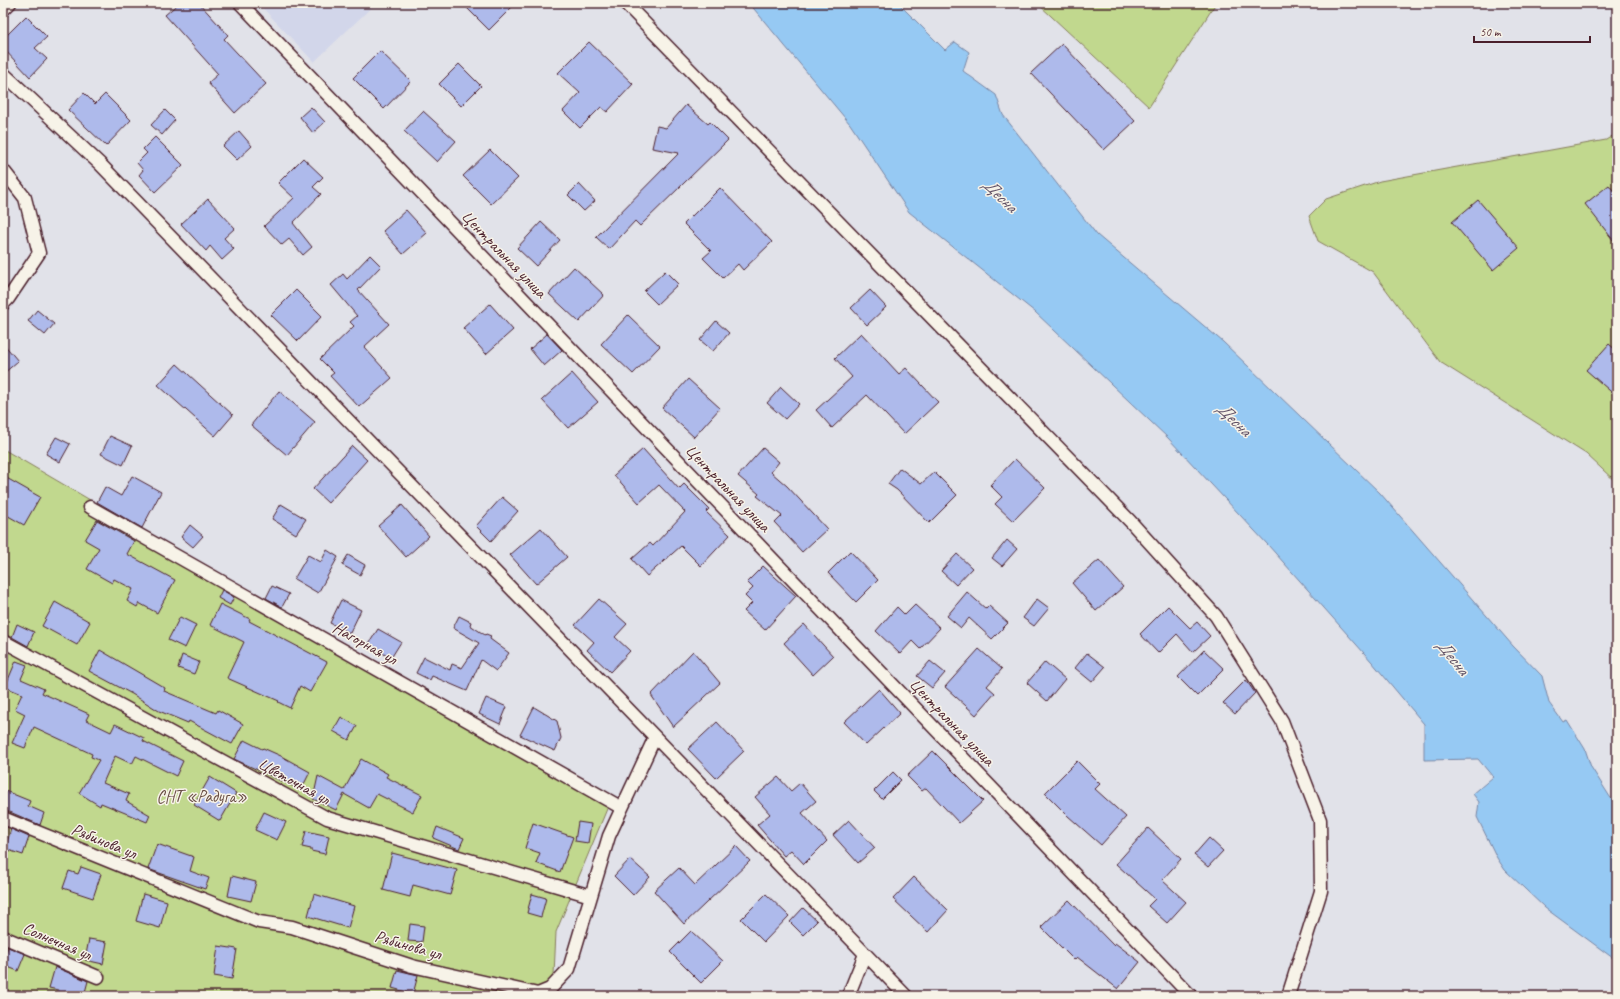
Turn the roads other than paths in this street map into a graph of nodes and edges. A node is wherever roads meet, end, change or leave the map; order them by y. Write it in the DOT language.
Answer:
graph roads {
  1 [pos="10,3"];
  2 [pos="240,3"];
  3 [pos="625,3"];
  4 [pos="3,10"];
  5 [pos="3,73"];
  6 [pos="3,170"];
  7 [pos="3,304"];
  8 [pos="90,507"];
  9 [pos="3,641"];
  10 [pos="655,737"];
  11 [pos="622,808"];
  12 [pos="3,818"];
  13 [pos="591,896"];
  14 [pos="3,937"];
  15 [pos="865,954"];
  16 [pos="98,977"];
  17 [pos="848,996"];
  18 [pos="906,996"];
  19 [pos="1191,996"];
  20 [pos="1288,996"];
  1 -- 4 [label="street"];
  2 -- 19 [label="street, Центральная улица"];
  3 -- 20 [label="street"];
  5 -- 10 [label="street"];
  6 -- 7 [label="street"];
  8 -- 11 [label="street, Нагорная ул"];
  9 -- 13 [label="street, Цветочная ул"];
  10 -- 11 [label="street, Рябинова ул"];
  10 -- 15 [label="street"];
  11 -- 13 [label="street, Рябинова ул"];
  12 -- 13 [label="street, Рябинова ул"];
  14 -- 16 [label="street, Солнечная ул"];
  15 -- 17 [label="street"];
  15 -- 18 [label="street"];
}
